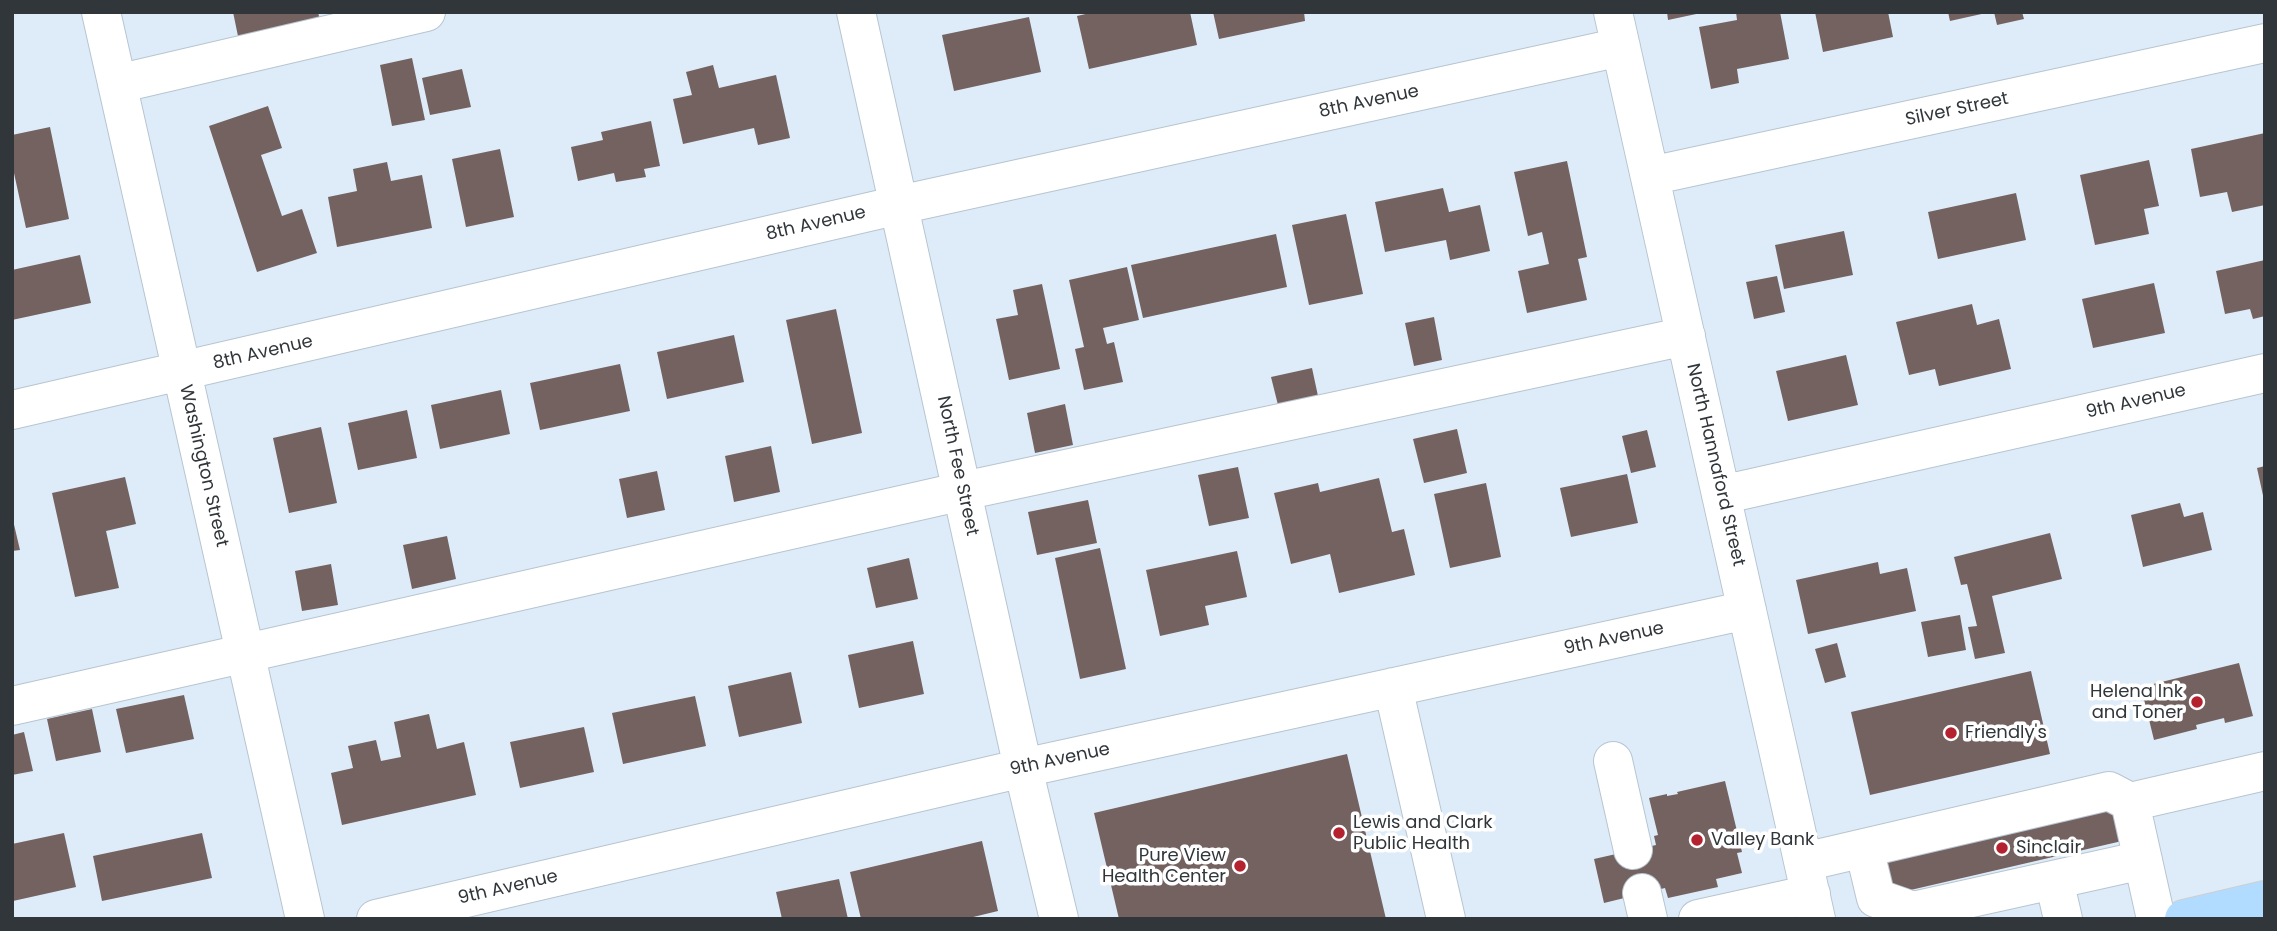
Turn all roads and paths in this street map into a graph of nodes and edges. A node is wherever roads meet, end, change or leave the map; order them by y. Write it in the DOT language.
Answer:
graph roads {
  1 [pos="101,12"];
  2 [pos="426,12"];
  3 [pos="856,12"];
  4 [pos="1617,29"];
  5 [pos="2265,43"];
  6 [pos="117,84"];
  7 [pos="1650,176"];
  8 [pos="899,205"];
  9 [pos="1686,336"];
  10 [pos="182,372"];
  11 [pos="2265,373"];
  12 [pos="12,410"];
  13 [pos="963,491"];
  14 [pos="1721,495"];
  15 [pos="1747,610"];
  16 [pos="246,654"];
  17 [pos="1393,687"];
  18 [pos="12,706"];
  19 [pos="1613,761"];
  20 [pos="1023,768"];
  21 [pos="2263,778"];
  22 [pos="2130,802"];
  23 [pos="1864,848"];
  24 [pos="1633,850"];
  25 [pos="2143,860"];
  26 [pos="2054,880"];
  27 [pos="1810,891"];
  28 [pos="2265,900"];
  29 [pos="1935,913"];
  30 [pos="306,919"];
  31 [pos="376,919"];
  32 [pos="1059,919"];
  33 [pos="1446,919"];
  34 [pos="1698,919"];
  35 [pos="2063,919"];
  36 [pos="2156,919"];
  37 [pos="2183,919"];
  1 -- 6 [label="street, Washington Street"];
  2 -- 6 [label="street"];
  3 -- 8 [label="street, North Fee Street"];
  4 -- 7 [label="street, North Hannaford Street"];
  4 -- 8 [label="street, 8th Avenue"];
  5 -- 7 [label="street, Silver Street"];
  6 -- 10 [label="street, Washington Street"];
  7 -- 9 [label="street, North Hannaford Street"];
  8 -- 10 [label="street, 8th Avenue"];
  8 -- 13 [label="street, North Fee Street"];
  9 -- 13 [label="street"];
  9 -- 14 [label="street, North Hannaford Street"];
  10 -- 12 [label="street, 8th Avenue"];
  10 -- 16 [label="street, Washington Street"];
  11 -- 14 [label="street, 9th Avenue"];
  13 -- 16 [label="street"];
  13 -- 20 [label="street, North Fee Street"];
  14 -- 15 [label="street, North Hannaford Street"];
  15 -- 17 [label="street, 9th Avenue"];
  15 -- 27 [label="street, North Hannaford Street"];
  16 -- 18 [label="street"];
  16 -- 30 [label="street, Washington Street"];
  17 -- 20 [label="street, 9th Avenue"];
  17 -- 33 [label="street"];
  19 -- 24 [label="street"];
  20 -- 31 [label="street, 9th Avenue"];
  20 -- 32 [label="street, North Fee Street"];
  21 -- 22 [label="street"];
  22 -- 23 [label="street"];
  22 -- 25 [label="street"];
  23 -- 27 [label="street"];
  23 -- 29 [label="street"];
  25 -- 26 [label="street"];
  25 -- 36 [label="street"];
  26 -- 29 [label="street"];
  26 -- 35 [label="street"];
  27 -- 34 [label="street"];
  28 -- 37 [label="highway"];
}
